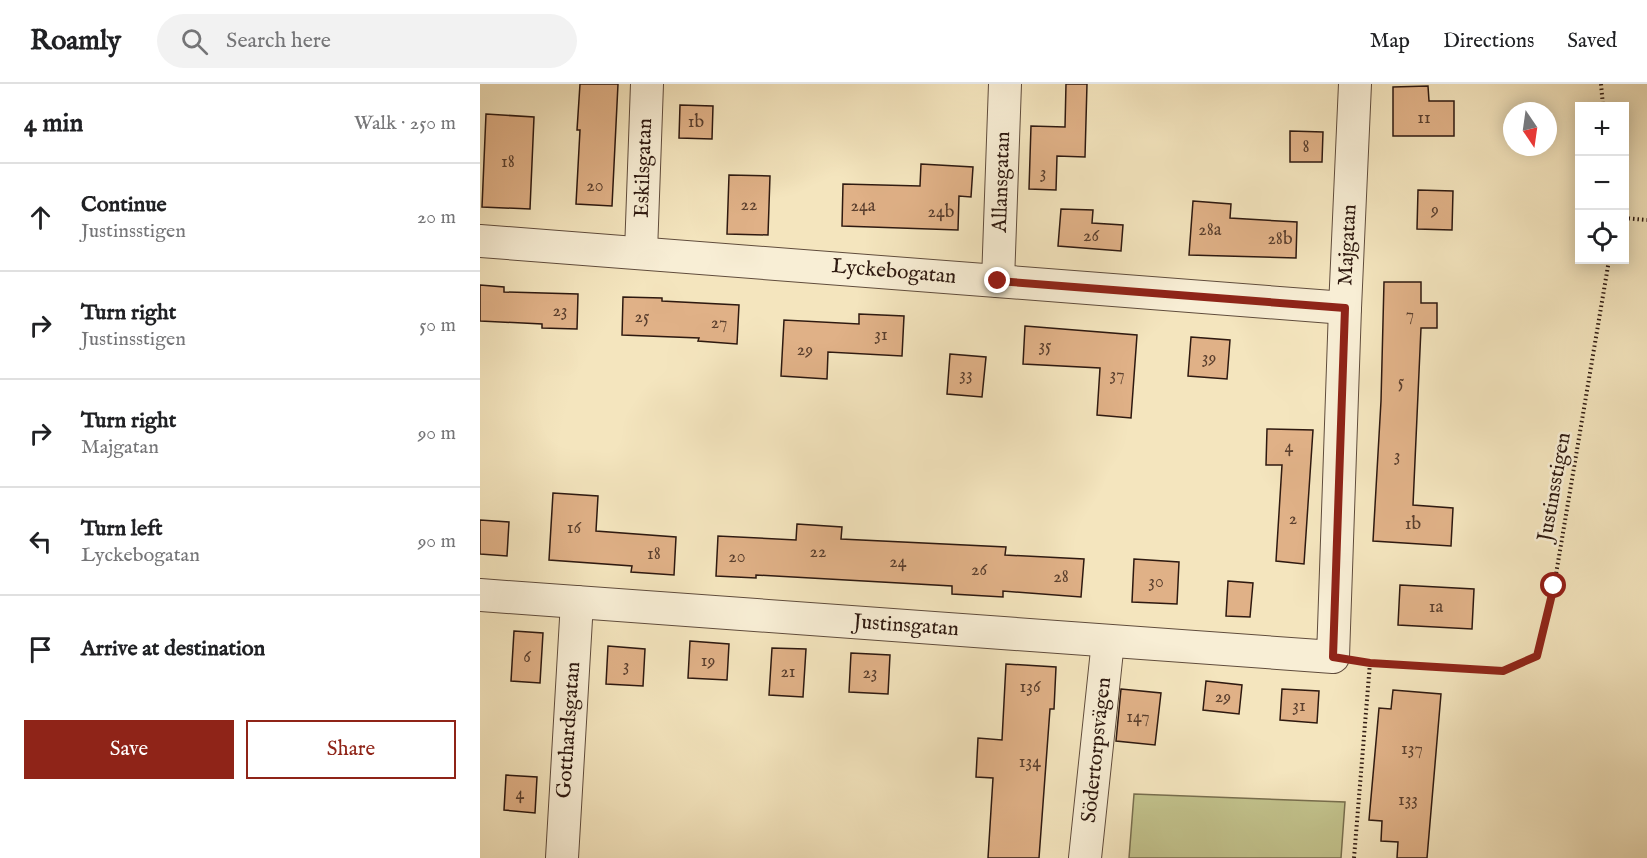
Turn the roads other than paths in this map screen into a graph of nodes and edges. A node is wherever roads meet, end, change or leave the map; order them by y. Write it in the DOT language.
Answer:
graph roads {
  1 [pos="647,84"];
  2 [pos="1005,84"];
  3 [pos="1355,84"];
  4 [pos="480,240"];
  5 [pos="641,252"];
  6 [pos="998,281"];
  7 [pos="1345,308"];
  8 [pos="480,595"];
  9 [pos="577,602"];
  10 [pos="1108,641"];
  11 [pos="1333,657"];
  12 [pos="561,858"];
  13 [pos="1085,858"];
  1 -- 5 [label="street, Eskilsgatan"];
  2 -- 6 [label="street, Allansgatan"];
  3 -- 7 [label="street, Majgatan"];
  4 -- 5 [label="street, Lyckebogatan"];
  5 -- 6 [label="street, Lyckebogatan"];
  6 -- 7 [label="street, Lyckebogatan"];
  7 -- 11 [label="street, Majgatan"];
  8 -- 9 [label="street, Justinsgatan"];
  9 -- 10 [label="street, Justinsgatan"];
  9 -- 12 [label="street, Gotthardsgatan"];
  10 -- 11 [label="street, Justinsgatan"];
  10 -- 13 [label="street, Södertorpsvägen"];
}
